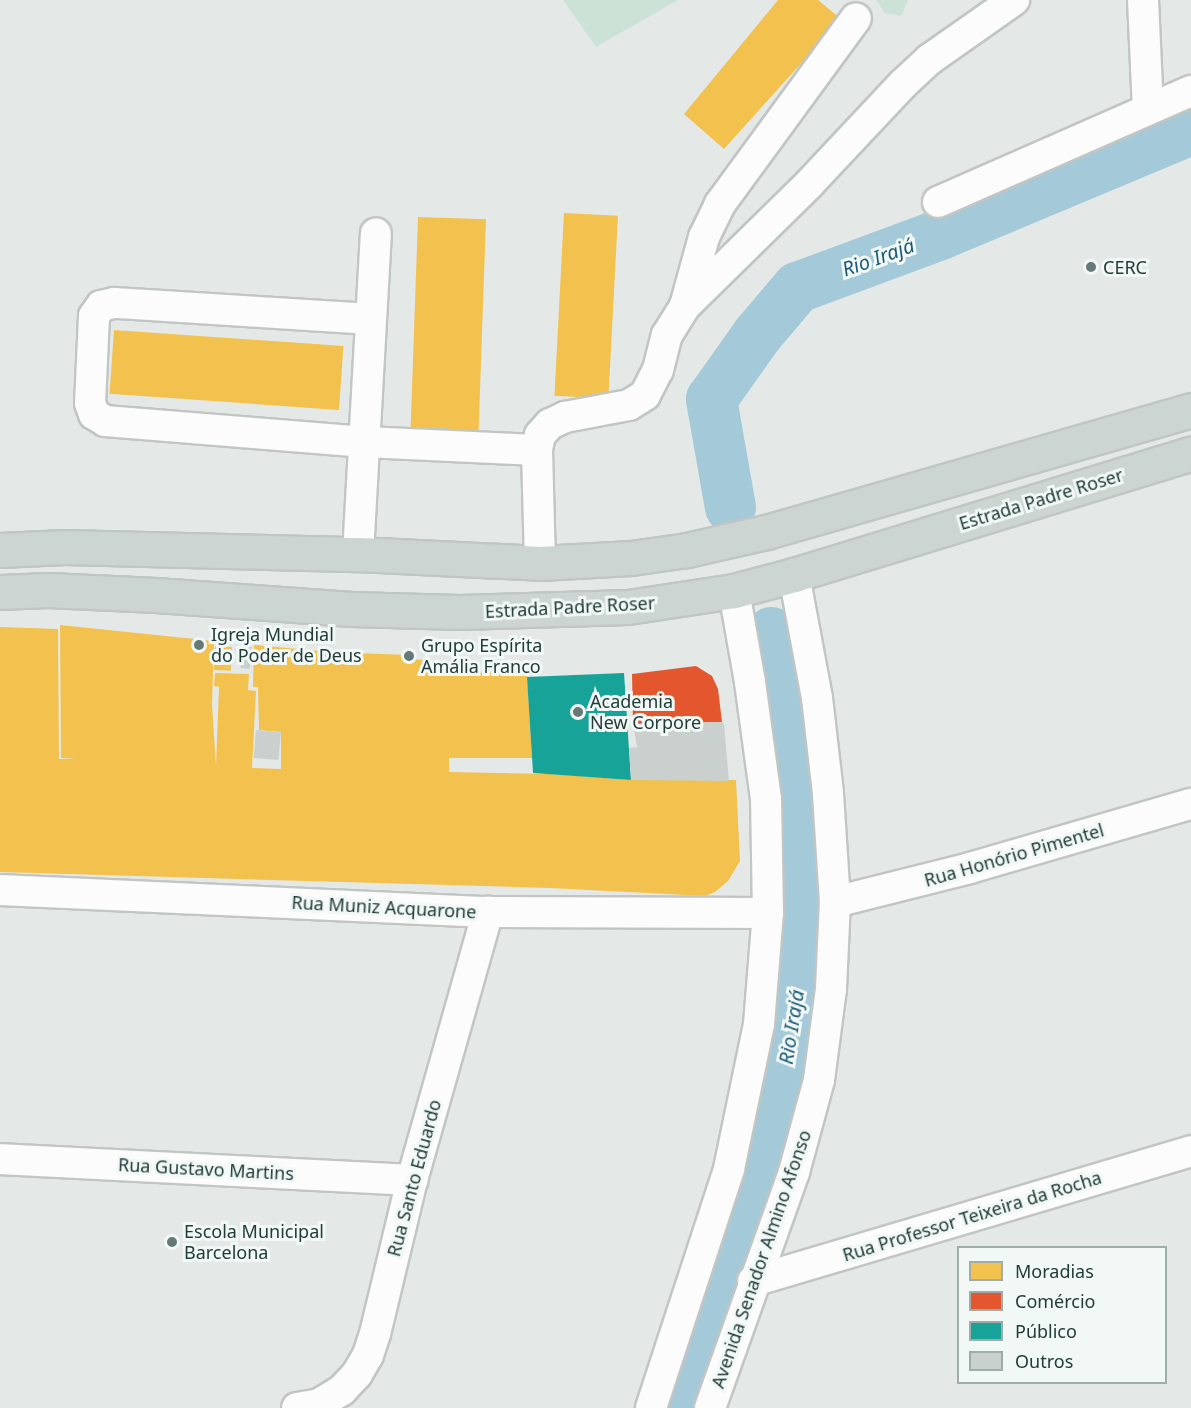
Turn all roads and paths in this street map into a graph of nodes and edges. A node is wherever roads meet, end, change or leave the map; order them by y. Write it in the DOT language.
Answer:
graph roads {
  1 [pos="1014,0"];
  2 [pos="1143,0"];
  3 [pos="856,18"];
  4 [pos="1191,91"];
  5 [pos="1148,109"];
  6 [pos="938,202"];
  7 [pos="376,234"];
  8 [pos="685,306"];
  9 [pos="371,320"];
  10 [pos="1191,410"];
  11 [pos="365,442"];
  12 [pos="537,450"];
  13 [pos="1191,454"];
  14 [pos="0,550"];
  15 [pos="358,554"];
  16 [pos="540,562"];
  17 [pos="795,575"];
  18 [pos="734,591"];
  19 [pos="0,592"];
  20 [pos="1191,804"];
  21 [pos="0,890"];
  22 [pos="835,902"];
  23 [pos="488,912"];
  24 [pos="768,913"];
  25 [pos="1191,1151"];
  26 [pos="0,1159"];
  27 [pos="412,1180"];
  28 [pos="753,1281"];
  29 [pos="297,1408"];
  30 [pos="651,1408"];
  31 [pos="710,1408"];
  1 -- 8 [label="street"];
  2 -- 5 [label="street"];
  3 -- 8 [label="street"];
  4 -- 5 [label="street"];
  5 -- 6 [label="street"];
  7 -- 9 [label="street"];
  8 -- 12 [label="street"];
  9 -- 11 [label="street"];
  9 -- 11 [label="street"];
  10 -- 16 [label="main road"];
  11 -- 12 [label="street"];
  11 -- 15 [label="street"];
  12 -- 16 [label="street"];
  13 -- 17 [label="main road, Estrada Padre Roser"];
  14 -- 15 [label="main road"];
  15 -- 16 [label="main road"];
  17 -- 18 [label="main road, Estrada Padre Roser"];
  17 -- 22 [label="street, Avenida Senador Almino Afonso"];
  18 -- 19 [label="main road, Estrada Padre Roser"];
  18 -- 24 [label="street"];
  20 -- 22 [label="street, Rua Honório Pimentel"];
  21 -- 23 [label="street, Rua Muniz Acquarone"];
  22 -- 28 [label="street, Avenida Senador Almino Afonso"];
  23 -- 24 [label="street, Rua Muniz Acquarone"];
  23 -- 27 [label="street, Rua Santo Eduardo"];
  24 -- 30 [label="street"];
  25 -- 28 [label="street, Rua Professor Teixeira da Rocha"];
  26 -- 27 [label="street, Rua Gustavo Martins"];
  27 -- 29 [label="street, Rua Santo Eduardo"];
  28 -- 31 [label="street, Avenida Senador Almino Afonso"];
}
